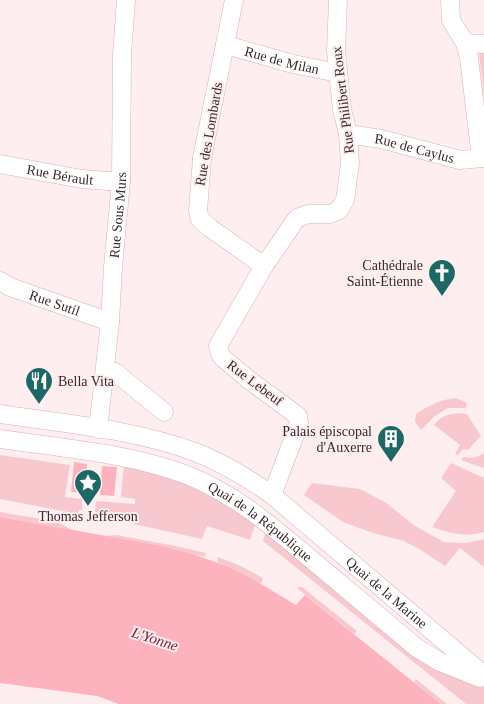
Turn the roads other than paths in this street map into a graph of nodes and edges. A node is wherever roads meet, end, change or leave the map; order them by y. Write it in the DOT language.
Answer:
graph roads {
  1 [pos="126,0"];
  2 [pos="234,0"];
  3 [pos="338,0"];
  4 [pos="450,0"];
  5 [pos="464,43"];
  6 [pos="484,44"];
  7 [pos="226,45"];
  8 [pos="338,73"];
  9 [pos="348,134"];
  10 [pos="482,158"];
  11 [pos="0,164"];
  12 [pos="121,182"];
  13 [pos="293,223"];
  14 [pos="264,266"];
  15 [pos="0,281"];
  16 [pos="110,322"];
  17 [pos="106,370"];
  18 [pos="164,412"];
  19 [pos="0,414"];
  20 [pos="98,429"];
  21 [pos="0,439"];
  22 [pos="272,495"];
  23 [pos="290,510"];
  24 [pos="484,675"];
  25 [pos="484,680"];
  1 -- 12 [label="street, Rue Sous Murs"];
  2 -- 7 [label="street, Rue des Lombards"];
  3 -- 8 [label="street, Rue Philibert Roux"];
  4 -- 5 [label="street"];
  5 -- 6 [label="street"];
  5 -- 10 [label="street"];
  7 -- 8 [label="street, Rue de Milan"];
  7 -- 14 [label="street, Rue des Lombards"];
  8 -- 9 [label="street, Rue Philibert Roux"];
  9 -- 10 [label="street, Rue de Caylus"];
  9 -- 13 [label="street, Rue Philibert Roux"];
  11 -- 12 [label="street, Rue Bérault"];
  12 -- 16 [label="street, Rue Sous Murs"];
  13 -- 14 [label="street, Rue Lebeuf"];
  14 -- 22 [label="street, Rue Lebeuf"];
  15 -- 16 [label="street, Rue Sutil"];
  16 -- 17 [label="street, Rue Sous Murs"];
  17 -- 18 [label="street"];
  17 -- 20 [label="street, Rue Sous Murs"];
  19 -- 20 [label="street, Quai de la République"];
  20 -- 22 [label="street, Quai de la République"];
  21 -- 25 [label="street, Quai de la République"];
  22 -- 23 [label="street, Quai de la République"];
  23 -- 24 [label="street, Quai de la Marine"];
}
